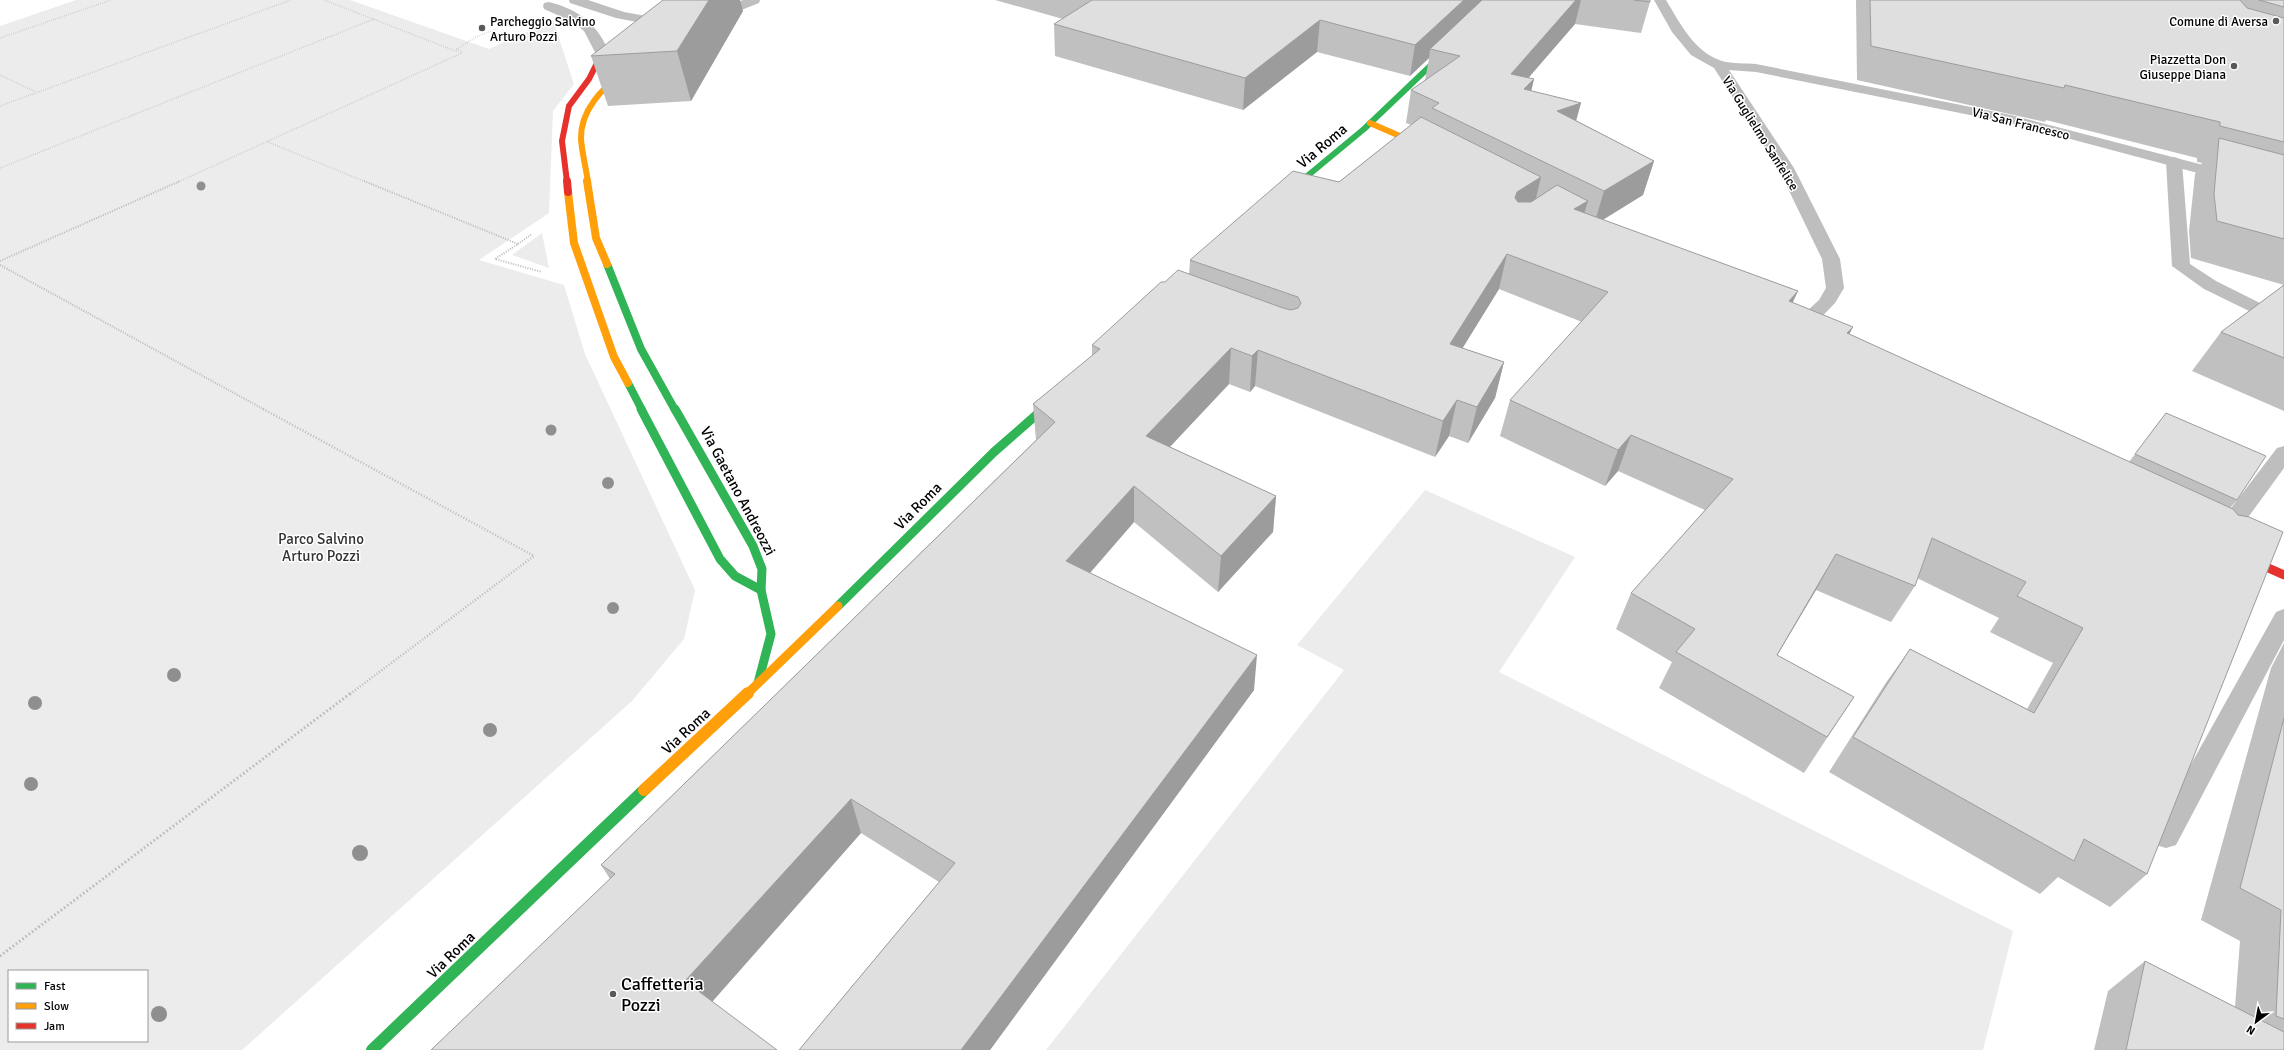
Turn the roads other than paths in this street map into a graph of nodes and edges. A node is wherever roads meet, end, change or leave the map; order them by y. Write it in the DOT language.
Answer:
graph roads {
  1 [pos="575,0"];
  2 [pos="754,0"];
  3 [pos="1660,0"];
  4 [pos="549,6"];
  5 [pos="704,20"];
  6 [pos="646,34"];
  7 [pos="623,40"];
  8 [pos="1456,42"];
  9 [pos="602,53"];
  10 [pos="1719,65"];
  11 [pos="631,66"];
  12 [pos="1756,68"];
  13 [pos="1370,123"];
  14 [pos="1432,150"];
  15 [pos="2174,162"];
  16 [pos="2284,191"];
  17 [pos="1276,203"];
  18 [pos="2284,322"];
  19 [pos="1803,327"];
  20 [pos="1065,389"];
  21 [pos="2284,453"];
  22 [pos="2219,546"];
  23 [pos="2284,575"];
  24 [pos="761,590"];
  25 [pos="2284,618"];
  26 [pos="758,684"];
  27 [pos="2166,836"];
  28 [pos="372,1050"];
  1 -- 6 [label="street"];
  2 -- 5 [label="street"];
  3 -- 10 [label="street, Via Guglielmo Sanfelice"];
  4 -- 9 [label="street"];
  7 -- 9 [label="street"];
  8 -- 13 [label="street, Via Roma"];
  9 -- 24 [label="street"];
  10 -- 12 [label="street, Via Guglielmo Sanfelice"];
  10 -- 19 [label="street, Via Guglielmo Sanfelice"];
  11 -- 24 [label="street, Via Gaetano Andreozzi"];
  12 -- 15 [label="street, Via San Francesco"];
  13 -- 14 [label="street"];
  13 -- 17 [label="street, Via Roma"];
  15 -- 16 [label="street, Via San Francesco"];
  15 -- 18 [label="street"];
  20 -- 26 [label="street, Via Roma"];
  21 -- 22 [label="street"];
  22 -- 23 [label="street"];
  24 -- 26 [label="street, Via Gaetano Andreozzi"];
  25 -- 27 [label="street"];
  26 -- 28 [label="street, Via Roma"];
}
